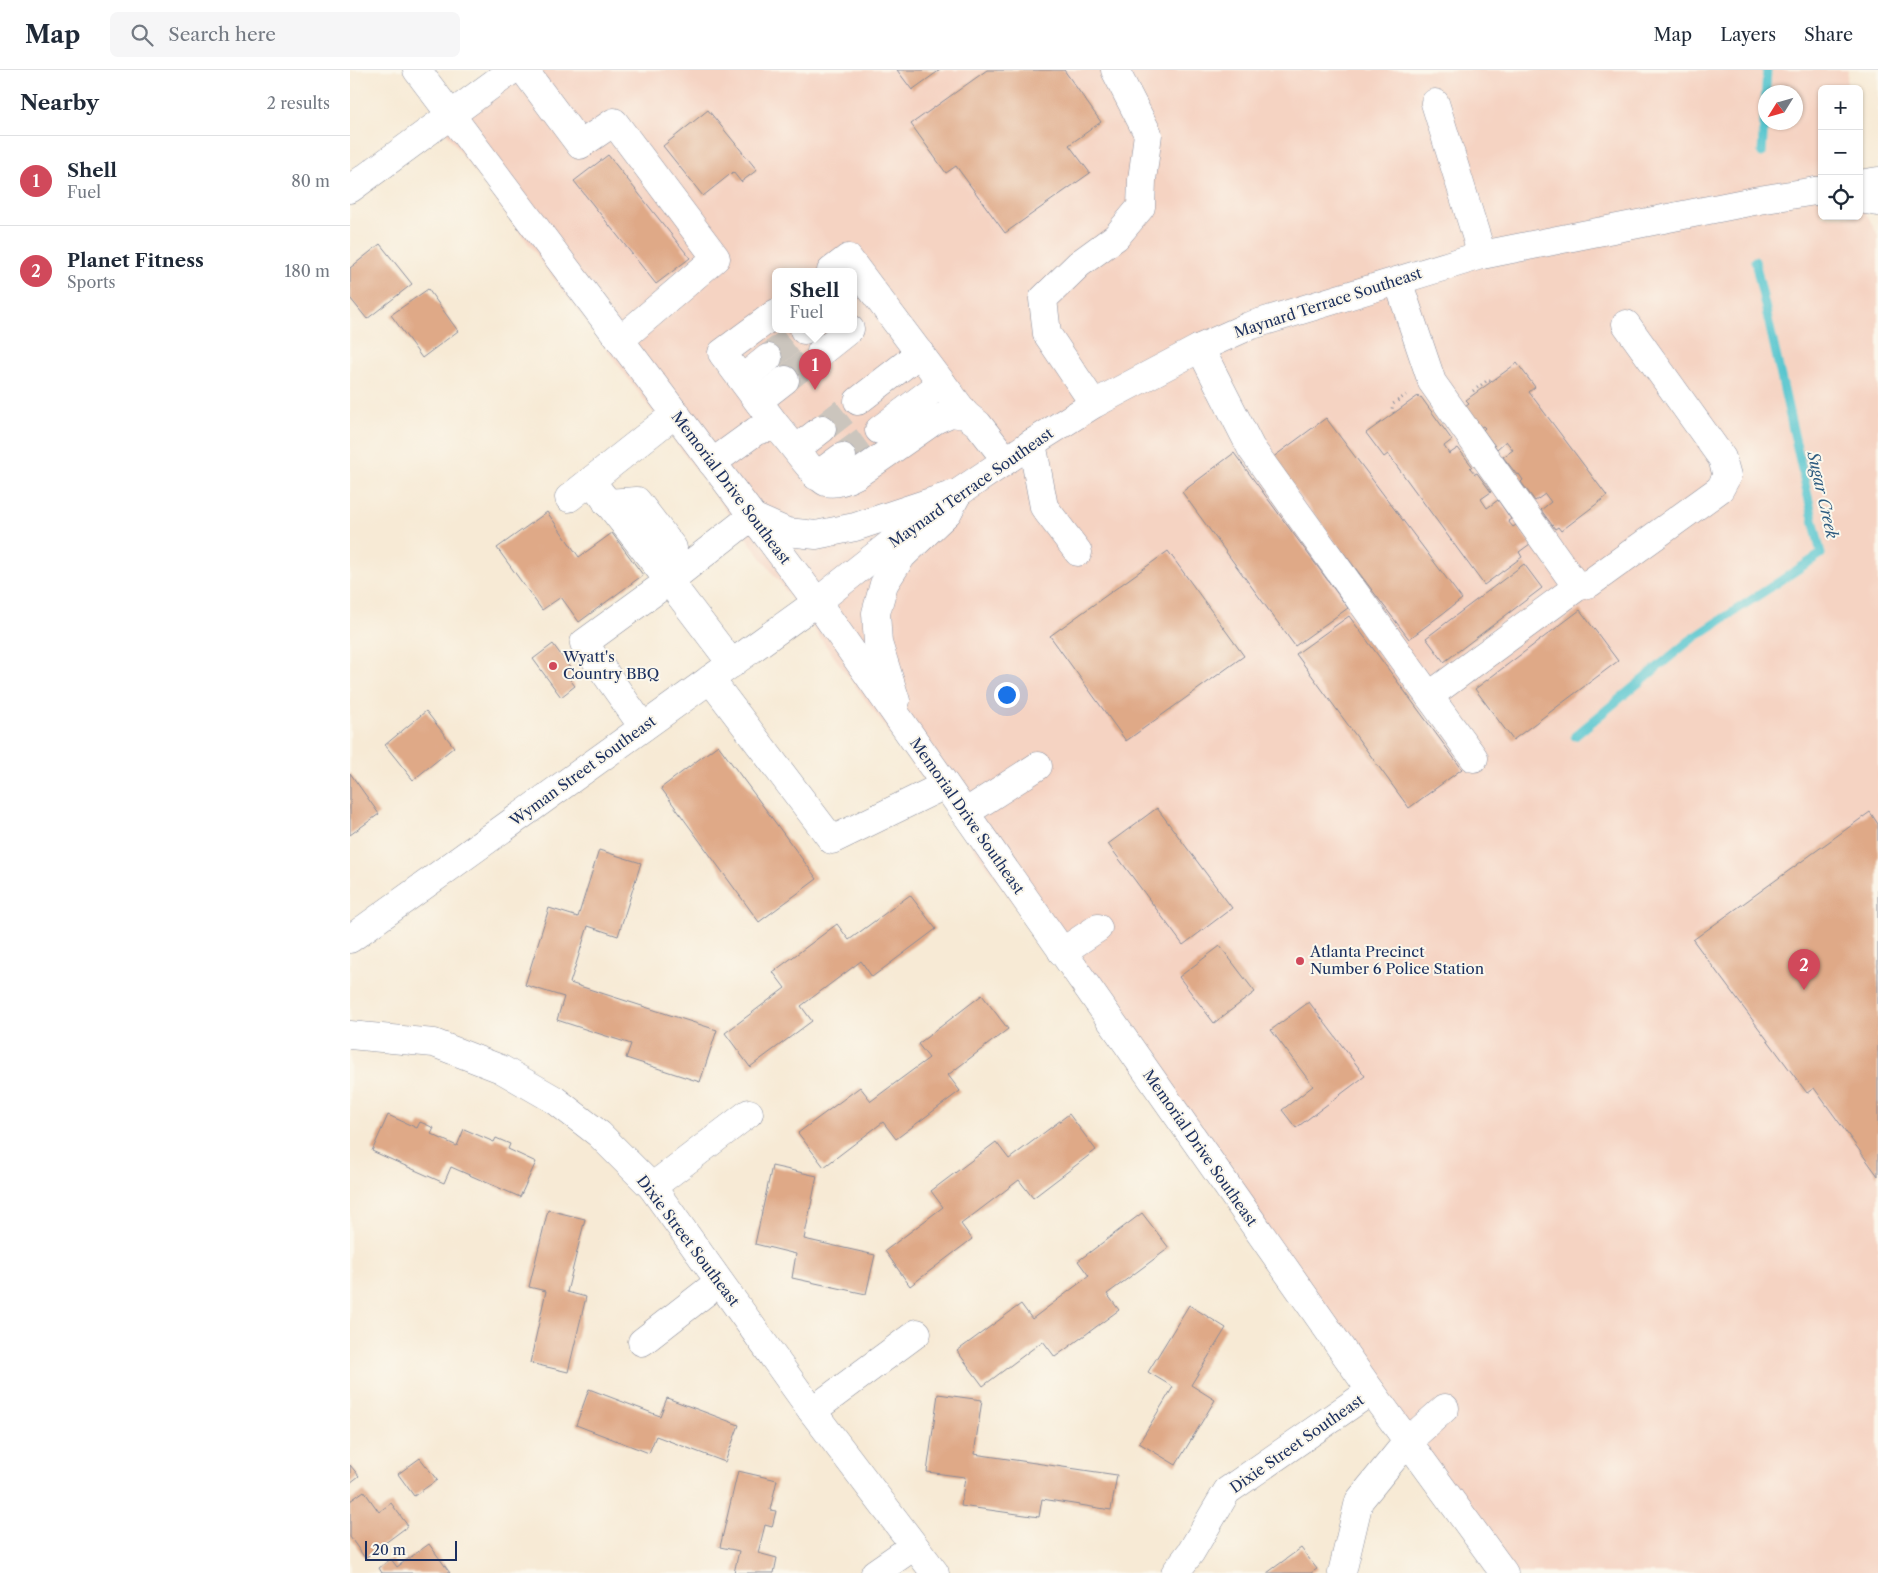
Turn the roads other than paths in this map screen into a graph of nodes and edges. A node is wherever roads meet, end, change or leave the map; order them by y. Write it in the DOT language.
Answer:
graph roads {
  1 [pos="417,70"];
  2 [pos="512,70"];
  3 [pos="524,70"];
  4 [pos="1115,70"];
  5 [pos="1435,103"];
  6 [pos="450,114"];
  7 [pos="1878,181"];
  8 [pos="1863,183"];
  9 [pos="350,189"];
  10 [pos="1818,191"];
  11 [pos="1863,200"];
  12 [pos="1878,202"];
  13 [pos="1482,255"];
  14 [pos="835,268"];
  15 [pos="854,268"];
  16 [pos="857,274"];
  17 [pos="1398,281"];
  18 [pos="868,293"];
  19 [pos="772,316"];
  20 [pos="857,319"];
  21 [pos="1626,324"];
  22 [pos="845,333"];
  23 [pos="620,340"];
  24 [pos="1200,348"];
  25 [pos="821,352"];
  26 [pos="920,353"];
  27 [pos="768,358"];
  28 [pos="742,379"];
  29 [pos="785,380"];
  30 [pos="942,382"];
  31 [pos="758,401"];
  32 [pos="858,401"];
  33 [pos="1094,404"];
  34 [pos="676,413"];
  35 [pos="966,415"];
  36 [pos="778,428"];
  37 [pos="822,429"];
  38 [pos="879,430"];
  39 [pos="1032,443"];
  40 [pos="796,449"];
  41 [pos="842,457"];
  42 [pos="1006,460"];
  43 [pos="712,463"];
  44 [pos="816,476"];
  45 [pos="590,481"];
  46 [pos="958,493"];
  47 [pos="569,498"];
  48 [pos="751,517"];
  49 [pos="1078,552"];
  50 [pos="664,575"];
  51 [pos="1577,587"];
  52 [pos="817,602"];
  53 [pos="721,672"];
  54 [pos="1430,696"];
  55 [pos="643,727"];
  56 [pos="905,728"];
  57 [pos="1474,758"];
  58 [pos="1038,766"];
  59 [pos="945,785"];
  60 [pos="965,813"];
  61 [pos="1098,928"];
  62 [pos="350,939"];
  63 [pos="1062,952"];
  64 [pos="350,1035"];
  65 [pos="749,1112"];
  66 [pos="652,1187"];
  67 [pos="719,1282"];
  68 [pos="917,1333"];
  69 [pos="642,1342"];
  70 [pos="1371,1391"];
  71 [pos="1445,1408"];
  72 [pos="812,1411"];
  73 [pos="1407,1442"];
  74 [pos="914,1546"];
  75 [pos="875,1573"];
  76 [pos="935,1573"];
  77 [pos="1175,1573"];
  78 [pos="1342,1573"];
  79 [pos="1504,1573"];
  1 -- 6 [label="main road, Memorial Drive Southeast"];
  2 -- 6 [label="main road"];
  3 -- 23 [label="main road"];
  4 -- 33 [label="main road"];
  5 -- 13 [label="main road"];
  6 -- 9 [label="main road"];
  6 -- 23 [label="main road, Memorial Drive Southeast"];
  7 -- 8 [label="main road"];
  10 -- 13 [label="main road, Maynard Terrace Southeast"];
  11 -- 12 [label="main road"];
  13 -- 17 [label="main road, Maynard Terrace Southeast"];
  14 -- 15 [label="main road"];
  16 -- 18 [label="main road"];
  17 -- 24 [label="main road, Maynard Terrace Southeast"];
  17 -- 51 [label="main road"];
  18 -- 20 [label="main road"];
  18 -- 26 [label="main road"];
  19 -- 28 [label="main road"];
  21 -- 51 [label="main road"];
  22 -- 25 [label="main road"];
  23 -- 34 [label="main road, Memorial Drive Southeast"];
  24 -- 33 [label="main road, Maynard Terrace Southeast"];
  24 -- 54 [label="main road"];
  26 -- 30 [label="main road"];
  26 -- 32 [label="main road"];
  27 -- 28 [label="main road"];
  28 -- 31 [label="main road"];
  29 -- 31 [label="main road"];
  30 -- 35 [label="main road"];
  30 -- 38 [label="main road"];
  31 -- 36 [label="main road"];
  33 -- 39 [label="main road, Maynard Terrace Southeast"];
  34 -- 43 [label="main road, Memorial Drive Southeast"];
  34 -- 45 [label="main road"];
  35 -- 42 [label="main road"];
  35 -- 44 [label="main road"];
  36 -- 40 [label="main road"];
  36 -- 43 [label="main road"];
  37 -- 40 [label="main road"];
  39 -- 42 [label="main road, Maynard Terrace Southeast"];
  39 -- 49 [label="main road"];
  40 -- 44 [label="main road"];
  41 -- 44 [label="main road"];
  42 -- 46 [label="main road, Maynard Terrace Southeast"];
  43 -- 48 [label="main road, Memorial Drive Southeast"];
  45 -- 47 [label="main road"];
  45 -- 50 [label="main road"];
  46 -- 48 [label="main road"];
  46 -- 52 [label="main road, Maynard Terrace Southeast"];
  46 -- 56 [label="main road"];
  48 -- 50 [label="main road"];
  48 -- 52 [label="main road, Memorial Drive Southeast"];
  50 -- 53 [label="main road"];
  50 -- 55 [label="main road"];
  51 -- 54 [label="main road"];
  52 -- 53 [label="main road, Wyman Street Southeast"];
  52 -- 56 [label="main road, Memorial Drive Southeast"];
  53 -- 55 [label="main road, Wyman Street Southeast"];
  53 -- 59 [label="main road"];
  54 -- 57 [label="main road"];
  55 -- 62 [label="main road, Wyman Street Southeast"];
  56 -- 59 [label="main road, Memorial Drive Southeast"];
  58 -- 60 [label="main road"];
  59 -- 60 [label="main road, Memorial Drive Southeast"];
  60 -- 63 [label="main road, Memorial Drive Southeast"];
  61 -- 63 [label="main road"];
  63 -- 70 [label="main road, Memorial Drive Southeast"];
  64 -- 66 [label="main road, Dixie Street Southeast"];
  65 -- 66 [label="main road"];
  66 -- 67 [label="main road, Dixie Street Southeast"];
  67 -- 69 [label="main road"];
  67 -- 72 [label="main road, Dixie Street Southeast"];
  68 -- 72 [label="main road"];
  70 -- 73 [label="main road, Memorial Drive Southeast"];
  70 -- 77 [label="main road, Dixie Street Southeast"];
  71 -- 73 [label="main road"];
  72 -- 74 [label="main road, Dixie Street Southeast"];
  73 -- 78 [label="main road"];
  73 -- 79 [label="main road, Memorial Drive Southeast"];
  74 -- 75 [label="main road"];
  74 -- 76 [label="main road, Dixie Street Southeast"];
}
